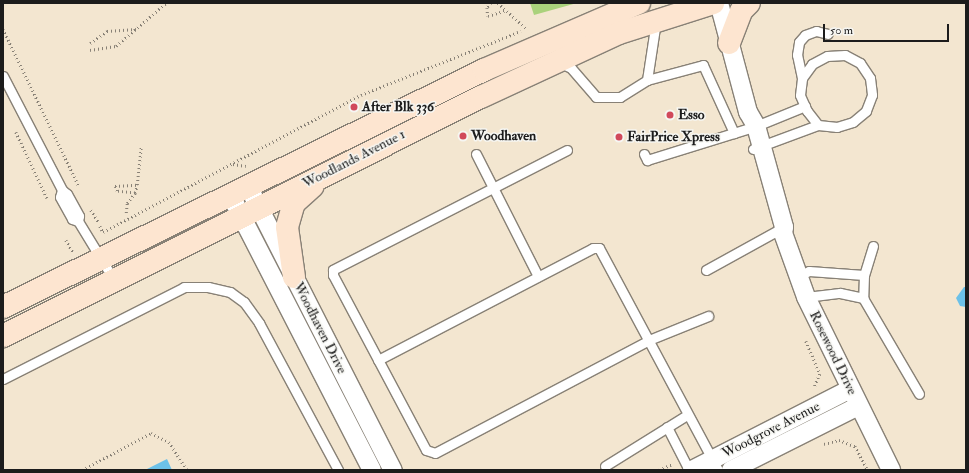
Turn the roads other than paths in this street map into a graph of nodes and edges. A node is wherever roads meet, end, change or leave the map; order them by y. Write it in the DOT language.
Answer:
graph roads {
  1 [pos="639,3"];
  2 [pos="713,3"];
  3 [pos="719,3"];
  4 [pos="749,3"];
  5 [pos="656,22"];
  6 [pos="828,34"];
  7 [pos="729,43"];
  8 [pos="557,62"];
  9 [pos="3,76"];
  10 [pos="802,78"];
  11 [pos="647,80"];
  12 [pos="805,106"];
  13 [pos="818,125"];
  14 [pos="747,126"];
  15 [pos="757,148"];
  16 [pos="566,150"];
  17 [pos="476,154"];
  18 [pos="644,154"];
  19 [pos="317,178"];
  20 [pos="493,188"];
  21 [pos="239,190"];
  22 [pos="250,212"];
  23 [pos="781,230"];
  24 [pos="873,246"];
  25 [pos="102,259"];
  26 [pos="706,270"];
  27 [pos="864,275"];
  28 [pos="538,276"];
  29 [pos="799,276"];
  30 [pos="294,277"];
  31 [pos="114,280"];
  32 [pos="806,297"];
  33 [pos="863,298"];
  34 [pos="3,307"];
  35 [pos="708,316"];
  36 [pos="3,336"];
  37 [pos="649,340"];
  38 [pos="378,360"];
  39 [pos="3,379"];
  40 [pos="850,389"];
  41 [pos="919,394"];
  42 [pos="858,406"];
  43 [pos="687,415"];
  44 [pos="667,427"];
  45 [pos="715,465"];
  46 [pos="605,466"];
  47 [pos="688,466"];
  48 [pos="338,470"];
  49 [pos="372,470"];
  50 [pos="394,470"];
  51 [pos="731,470"];
  52 [pos="891,470"];
  1 -- 21 [label="main road, Woodlands Avenue 1"];
  2 -- 5 [label="main road, Woodlands Avenue 1"];
  3 -- 7 [label="street, Rosewood Drive"];
  4 -- 7 [label="main road"];
  5 -- 8 [label="main road, Woodlands Avenue 1"];
  5 -- 11 [label="lane"];
  6 -- 10 [label="lane"];
  7 -- 14 [label="street, Rosewood Drive"];
  8 -- 11 [label="lane"];
  8 -- 19 [label="main road, Woodlands Avenue 1"];
  9 -- 25 [label="lane"];
  10 -- 12 [label="lane"];
  10 -- 13 [label="lane"];
  11 -- 14 [label="lane"];
  12 -- 13 [label="lane"];
  12 -- 14 [label="lane"];
  13 -- 15 [label="lane"];
  14 -- 15 [label="street, Rosewood Drive"];
  14 -- 18 [label="lane"];
  15 -- 23 [label="street, Rosewood Drive"];
  16 -- 20 [label="lane"];
  17 -- 20 [label="lane"];
  19 -- 22 [label="main road, Woodlands Avenue 1"];
  19 -- 30 [label="main road"];
  20 -- 28 [label="lane"];
  20 -- 38 [label="lane"];
  21 -- 22 [label="street, Woodhaven Drive"];
  21 -- 25 [label="main road, Woodlands Avenue 1"];
  22 -- 30 [label="street, Woodhaven Drive"];
  22 -- 31 [label="main road, Woodlands Avenue 1"];
  22 -- 49 [label="street, Woodhaven Drive"];
  23 -- 26 [label="lane"];
  23 -- 29 [label="street, Rosewood Drive"];
  24 -- 27 [label="lane"];
  25 -- 31 [label="lane"];
  25 -- 34 [label="main road, Woodlands Avenue 1"];
  27 -- 29 [label="lane"];
  27 -- 33 [label="lane"];
  28 -- 37 [label="lane"];
  28 -- 38 [label="lane"];
  29 -- 32 [label="street, Rosewood Drive"];
  30 -- 50 [label="street, Woodhaven Drive"];
  31 -- 36 [label="main road, Woodlands Avenue 1"];
  32 -- 33 [label="lane"];
  32 -- 40 [label="street, Rosewood Drive"];
  33 -- 41 [label="lane"];
  35 -- 37 [label="lane"];
  37 -- 38 [label="lane"];
  37 -- 43 [label="lane"];
  39 -- 48 [label="lane"];
  40 -- 42 [label="street, Rosewood Drive"];
  40 -- 45 [label="street, Woodgrove Avenue"];
  42 -- 51 [label="street, Woodgrove Avenue"];
  42 -- 52 [label="street, Rosewood Drive"];
  43 -- 44 [label="lane"];
  43 -- 45 [label="lane"];
  44 -- 46 [label="lane"];
  44 -- 47 [label="lane"];
  45 -- 47 [label="street, Woodgrove Avenue"];
}
